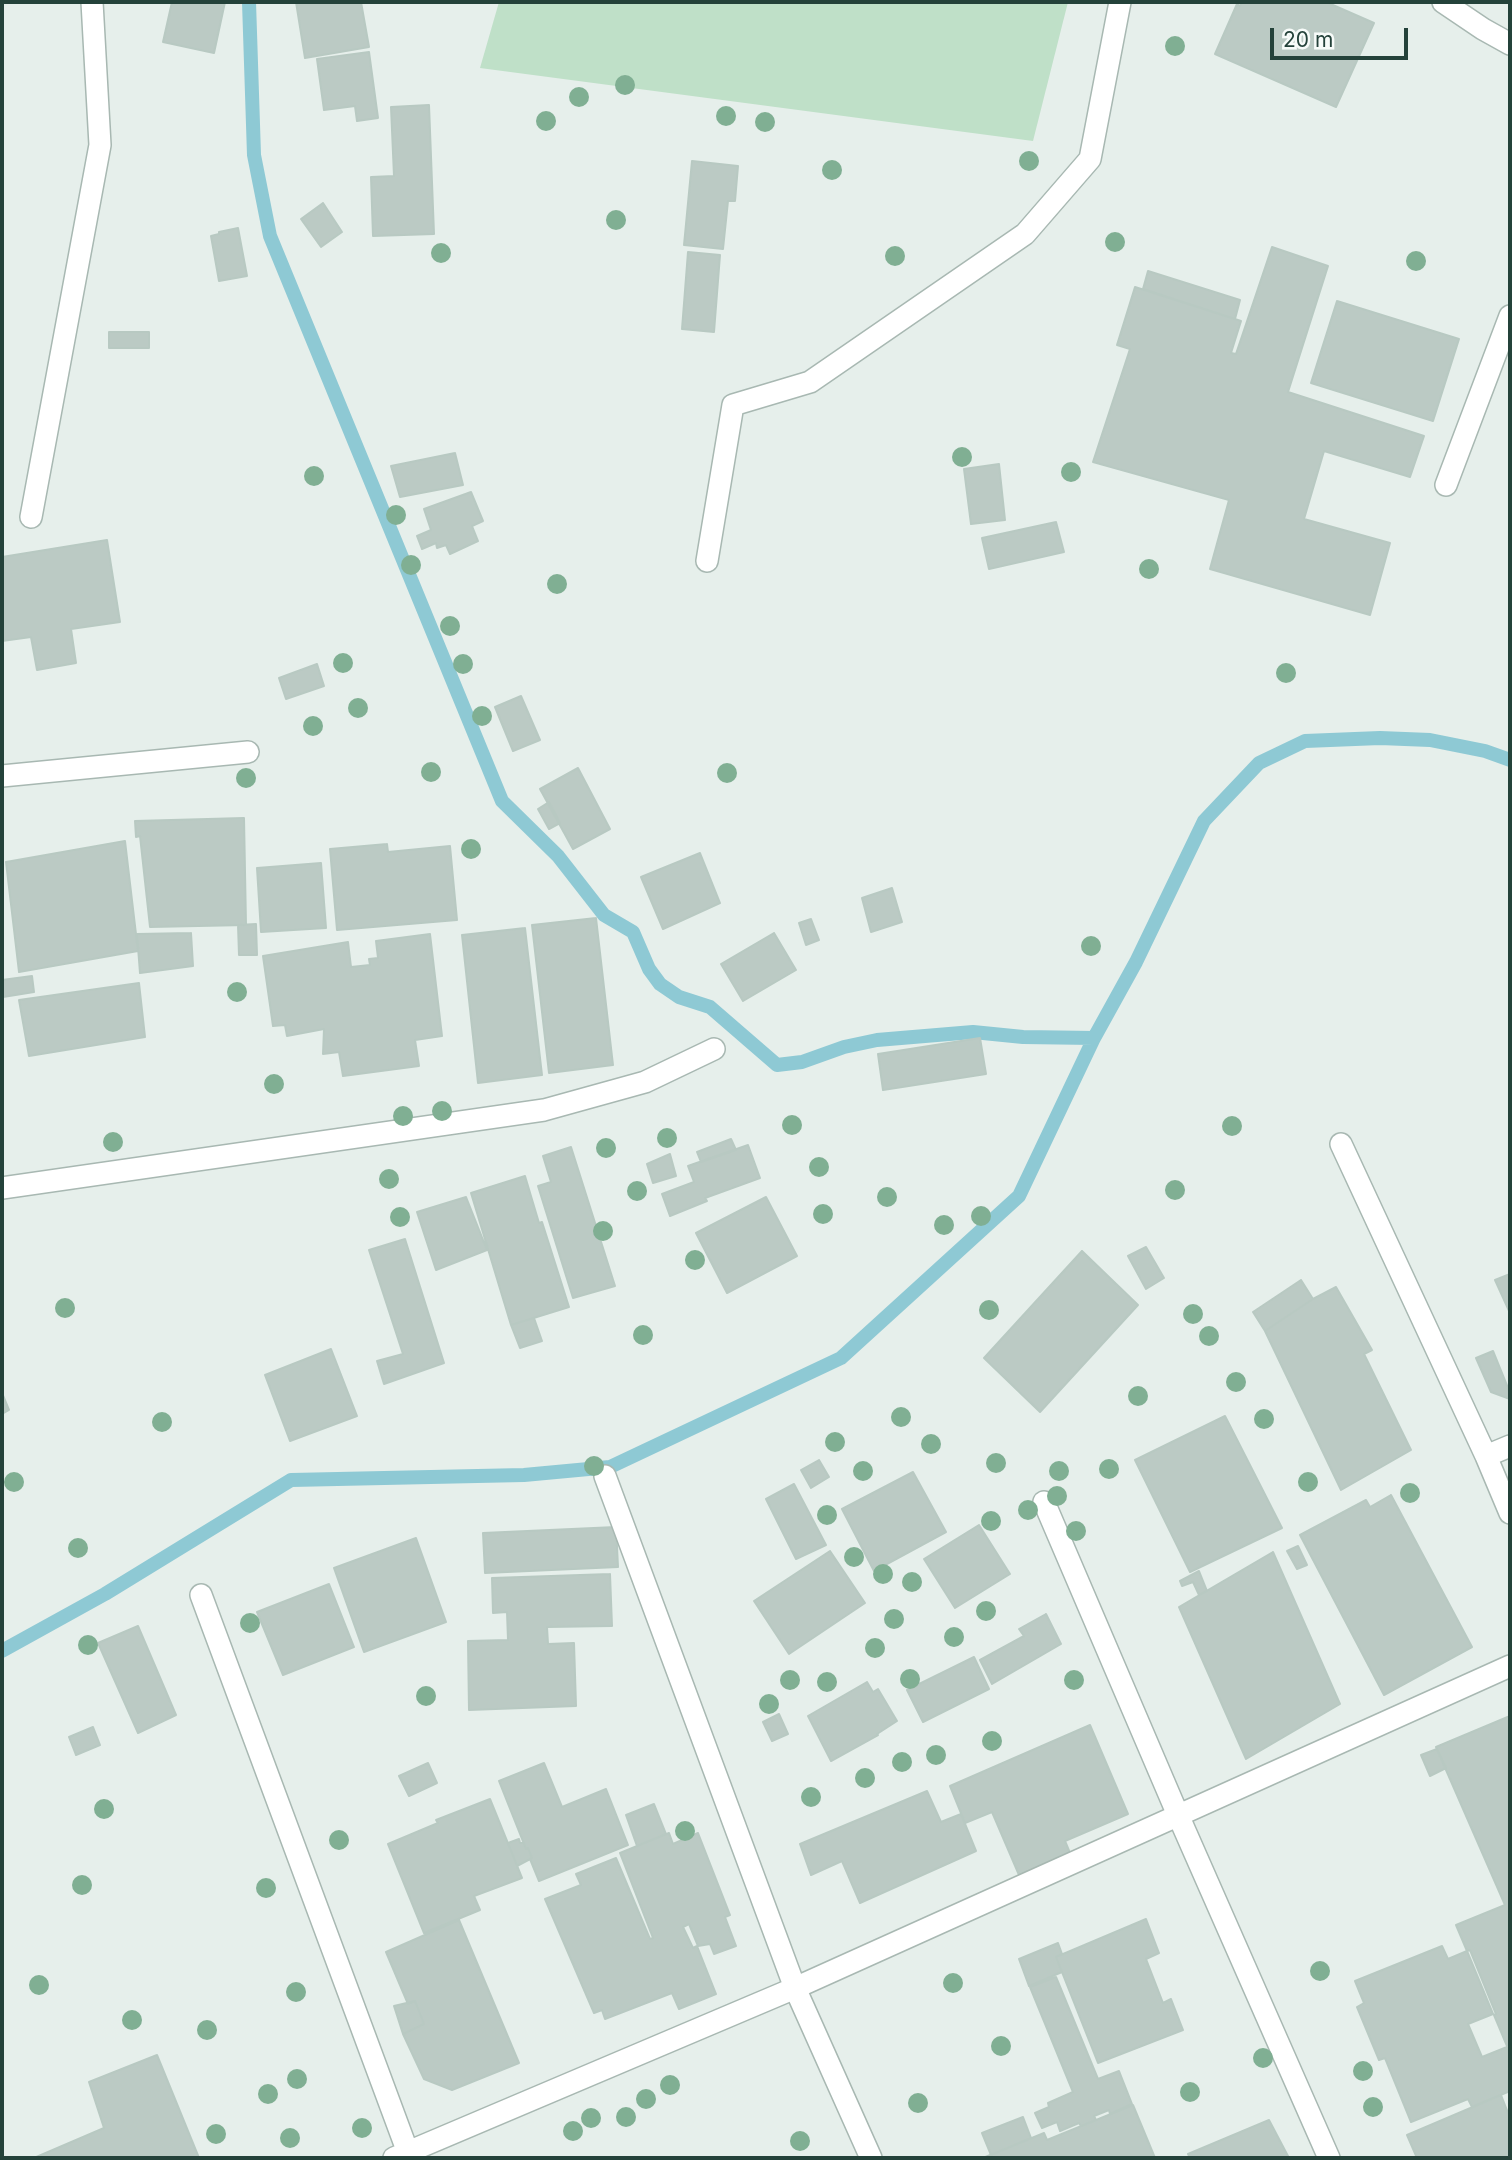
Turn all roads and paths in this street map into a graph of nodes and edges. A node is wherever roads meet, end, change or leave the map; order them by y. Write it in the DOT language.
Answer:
graph roads {
  1 [pos="92,2"];
  2 [pos="1120,2"];
  3 [pos="1443,2"];
  4 [pos="1510,44"];
  5 [pos="1510,316"];
  6 [pos="1446,485"];
  7 [pos="30,517"];
  8 [pos="706,561"];
  9 [pos="248,752"];
  10 [pos="2,776"];
  11 [pos="714,1049"];
  12 [pos="1341,1144"];
  13 [pos="2,1188"];
  14 [pos="1510,1446"];
  15 [pos="1486,1456"];
  16 [pos="605,1476"];
  17 [pos="1044,1502"];
  18 [pos="1510,1513"];
  19 [pos="201,1595"];
  20 [pos="1510,1666"];
  21 [pos="1178,1815"];
  22 [pos="795,1988"];
  23 [pos="404,2157"];
  24 [pos="872,2158"];
  25 [pos="1329,2158"];
  1 -- 7 [label="street"];
  2 -- 8 [label="street"];
  3 -- 4 [label="street"];
  5 -- 6 [label="street"];
  9 -- 10 [label="street"];
  11 -- 13 [label="street"];
  12 -- 15 [label="street"];
  14 -- 15 [label="street"];
  15 -- 18 [label="street"];
  16 -- 22 [label="street"];
  17 -- 21 [label="street"];
  19 -- 23 [label="street"];
  20 -- 21 [label="street"];
  21 -- 22 [label="street"];
  21 -- 25 [label="street"];
  22 -- 23 [label="street"];
  22 -- 24 [label="street"];
}
